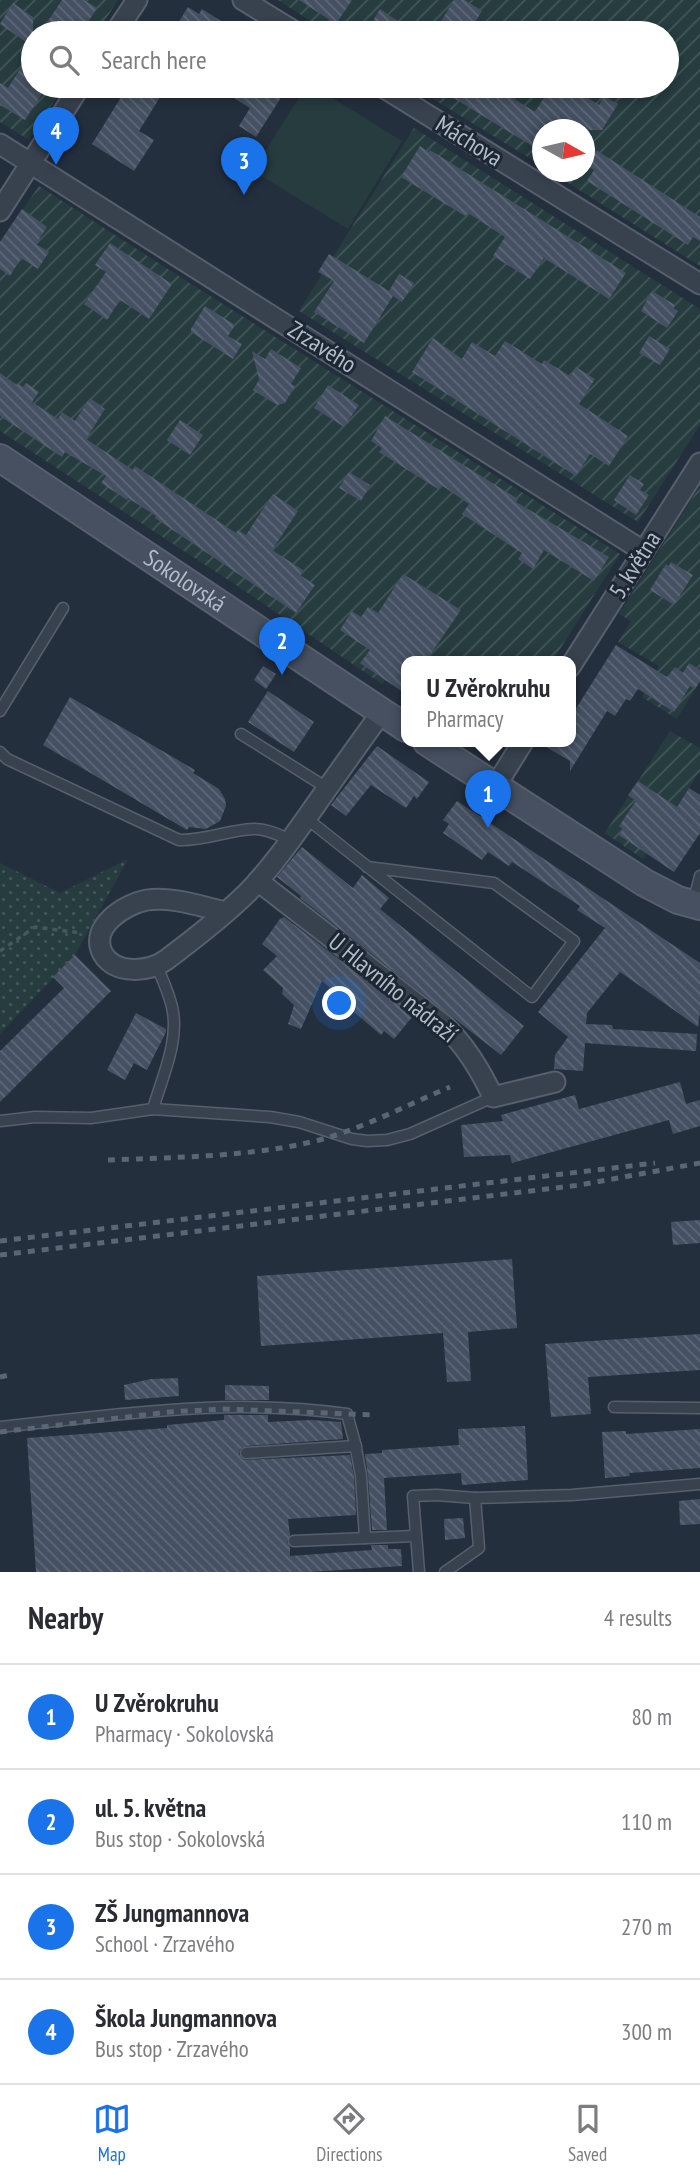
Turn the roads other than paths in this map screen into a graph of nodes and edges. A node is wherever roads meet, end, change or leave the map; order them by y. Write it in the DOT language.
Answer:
graph roads {
  1 [pos="136,0"];
  2 [pos="243,0"];
  3 [pos="123,21"];
  4 [pos="277,21"];
  5 [pos="72,98"];
  6 [pos="400,98"];
  7 [pos="0,144"];
  8 [pos="30,163"];
  9 [pos="0,211"];
  10 [pos="700,284"];
  11 [pos="0,458"];
  12 [pos="700,463"];
  13 [pos="643,551"];
  14 [pos="63,608"];
  15 [pos="576,657"];
  16 [pos="0,711"];
  17 [pos="382,712"];
  18 [pos="401,725"];
  19 [pos="241,734"];
  20 [pos="435,747"];
  21 [pos="520,747"];
  22 [pos="0,752"];
  23 [pos="495,787"];
  24 [pos="327,788"];
  25 [pos="306,818"];
  26 [pos="290,840"];
  27 [pos="368,867"];
  28 [pos="700,876"];
  29 [pos="258,881"];
  30 [pos="697,905"];
  31 [pos="226,912"];
  32 [pos="157,966"];
  33 [pos="555,1082"];
  34 [pos="493,1097"];
  35 [pos="153,1109"];
  36 [pos="0,1121"];
  37 [pos="614,1406"];
  38 [pos="700,1408"];
  39 [pos="0,1427"];
  40 [pos="356,1446"];
  41 [pos="246,1453"];
  42 [pos="700,1484"];
  43 [pos="475,1498"];
  44 [pos="415,1536"];
  45 [pos="365,1538"];
  46 [pos="293,1541"];
  47 [pos="418,1572"];
  48 [pos="445,1572"];
  1 -- 3 [label="street"];
  2 -- 4 [label="street"];
  5 -- 8 [label="street"];
  6 -- 10 [label="street, Máchova"];
  7 -- 8 [label="street, Zrzavého"];
  8 -- 9 [label="street"];
  8 -- 13 [label="street, Zrzavého"];
  11 -- 17 [label="street, Sokolovská"];
  12 -- 13 [label="street, 5. května"];
  13 -- 15 [label="street, 5. května"];
  14 -- 16 [label="lane"];
  17 -- 18 [label="street, Sokolovská"];
  17 -- 24 [label="street"];
  19 -- 24 [label="lane"];
  20 -- 23 [label="street"];
  21 -- 23 [label="street"];
  22 -- 26 [label="lane"];
  23 -- 30 [label="street"];
  24 -- 25 [label="street"];
  25 -- 26 [label="street"];
  25 -- 27 [label="lane"];
  26 -- 29 [label="street"];
  27 -- 27 [label="lane"];
  28 -- 30 [label="lane"];
  29 -- 31 [label="street"];
  29 -- 34 [label="street, U Hlavního nádraží"];
  31 -- 32 [label="street"];
  31 -- 32 [label="street"];
  32 -- 35 [label="lane"];
  33 -- 34 [label="street"];
  34 -- 35 [label="lane"];
  35 -- 36 [label="lane"];
  37 -- 38 [label="lane"];
  39 -- 40 [label="lane"];
  40 -- 41 [label="lane"];
  40 -- 45 [label="lane"];
  42 -- 43 [label="lane"];
  43 -- 44 [label="lane"];
  43 -- 48 [label="lane"];
  44 -- 45 [label="lane"];
  44 -- 47 [label="lane"];
  45 -- 46 [label="lane"];
}
